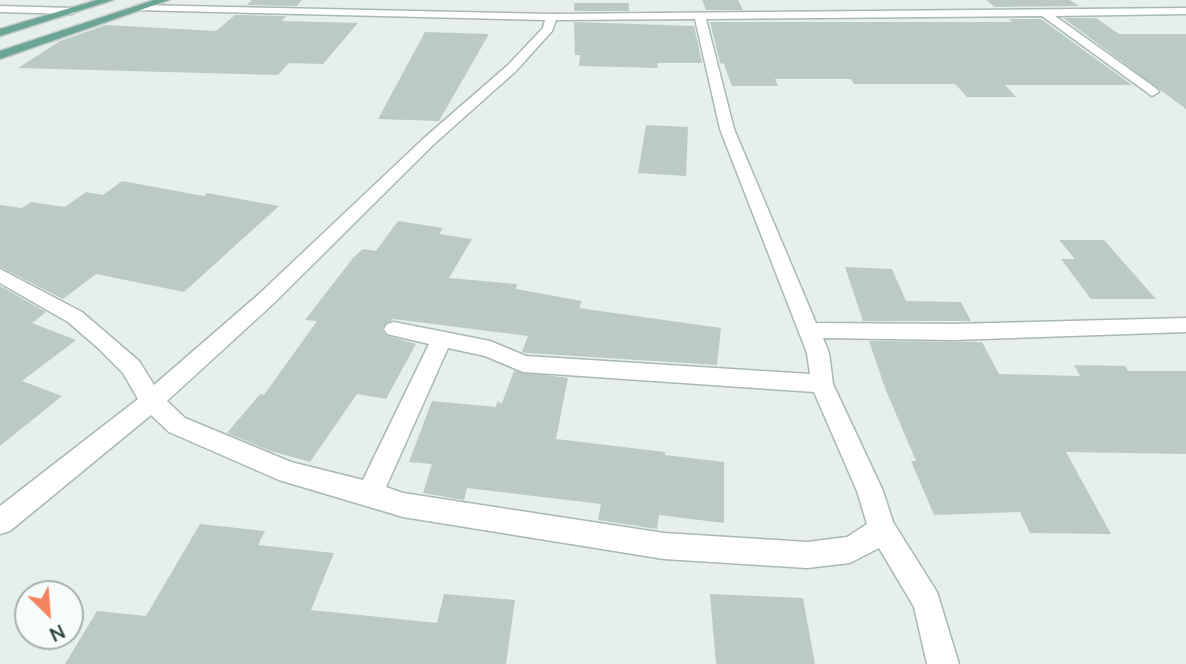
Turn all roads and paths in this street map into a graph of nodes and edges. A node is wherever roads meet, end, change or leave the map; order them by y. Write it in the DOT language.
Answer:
graph roads {
  1 [pos="108,0"];
  2 [pos="164,0"];
  3 [pos="138,8"];
  4 [pos="0,9"];
  5 [pos="72,11"];
  6 [pos="1186,11"];
  7 [pos="1046,14"];
  8 [pos="700,16"];
  9 [pos="552,17"];
  10 [pos="0,33"];
  11 [pos="0,55"];
  12 [pos="1152,92"];
  13 [pos="0,275"];
  14 [pos="1186,325"];
  15 [pos="394,329"];
  16 [pos="809,330"];
  17 [pos="442,339"];
  18 [pos="822,384"];
  19 [pos="152,401"];
  20 [pos="370,493"];
  21 [pos="0,522"];
  22 [pos="881,527"];
  23 [pos="943,664"];
  1 -- 5 [label="main road"];
  2 -- 3 [label="main road"];
  3 -- 9 [label="street"];
  3 -- 11 [label="main road"];
  4 -- 5 [label="street"];
  5 -- 10 [label="main road"];
  6 -- 7 [label="street"];
  7 -- 8 [label="street"];
  7 -- 12 [label="street"];
  8 -- 9 [label="street"];
  8 -- 16 [label="street"];
  9 -- 19 [label="street"];
  13 -- 19 [label="street"];
  14 -- 16 [label="street"];
  15 -- 17 [label="street"];
  16 -- 18 [label="street"];
  17 -- 18 [label="street"];
  17 -- 20 [label="street"];
  18 -- 22 [label="street"];
  19 -- 20 [label="street"];
  19 -- 21 [label="street"];
  20 -- 22 [label="street"];
  22 -- 23 [label="street"];
}
